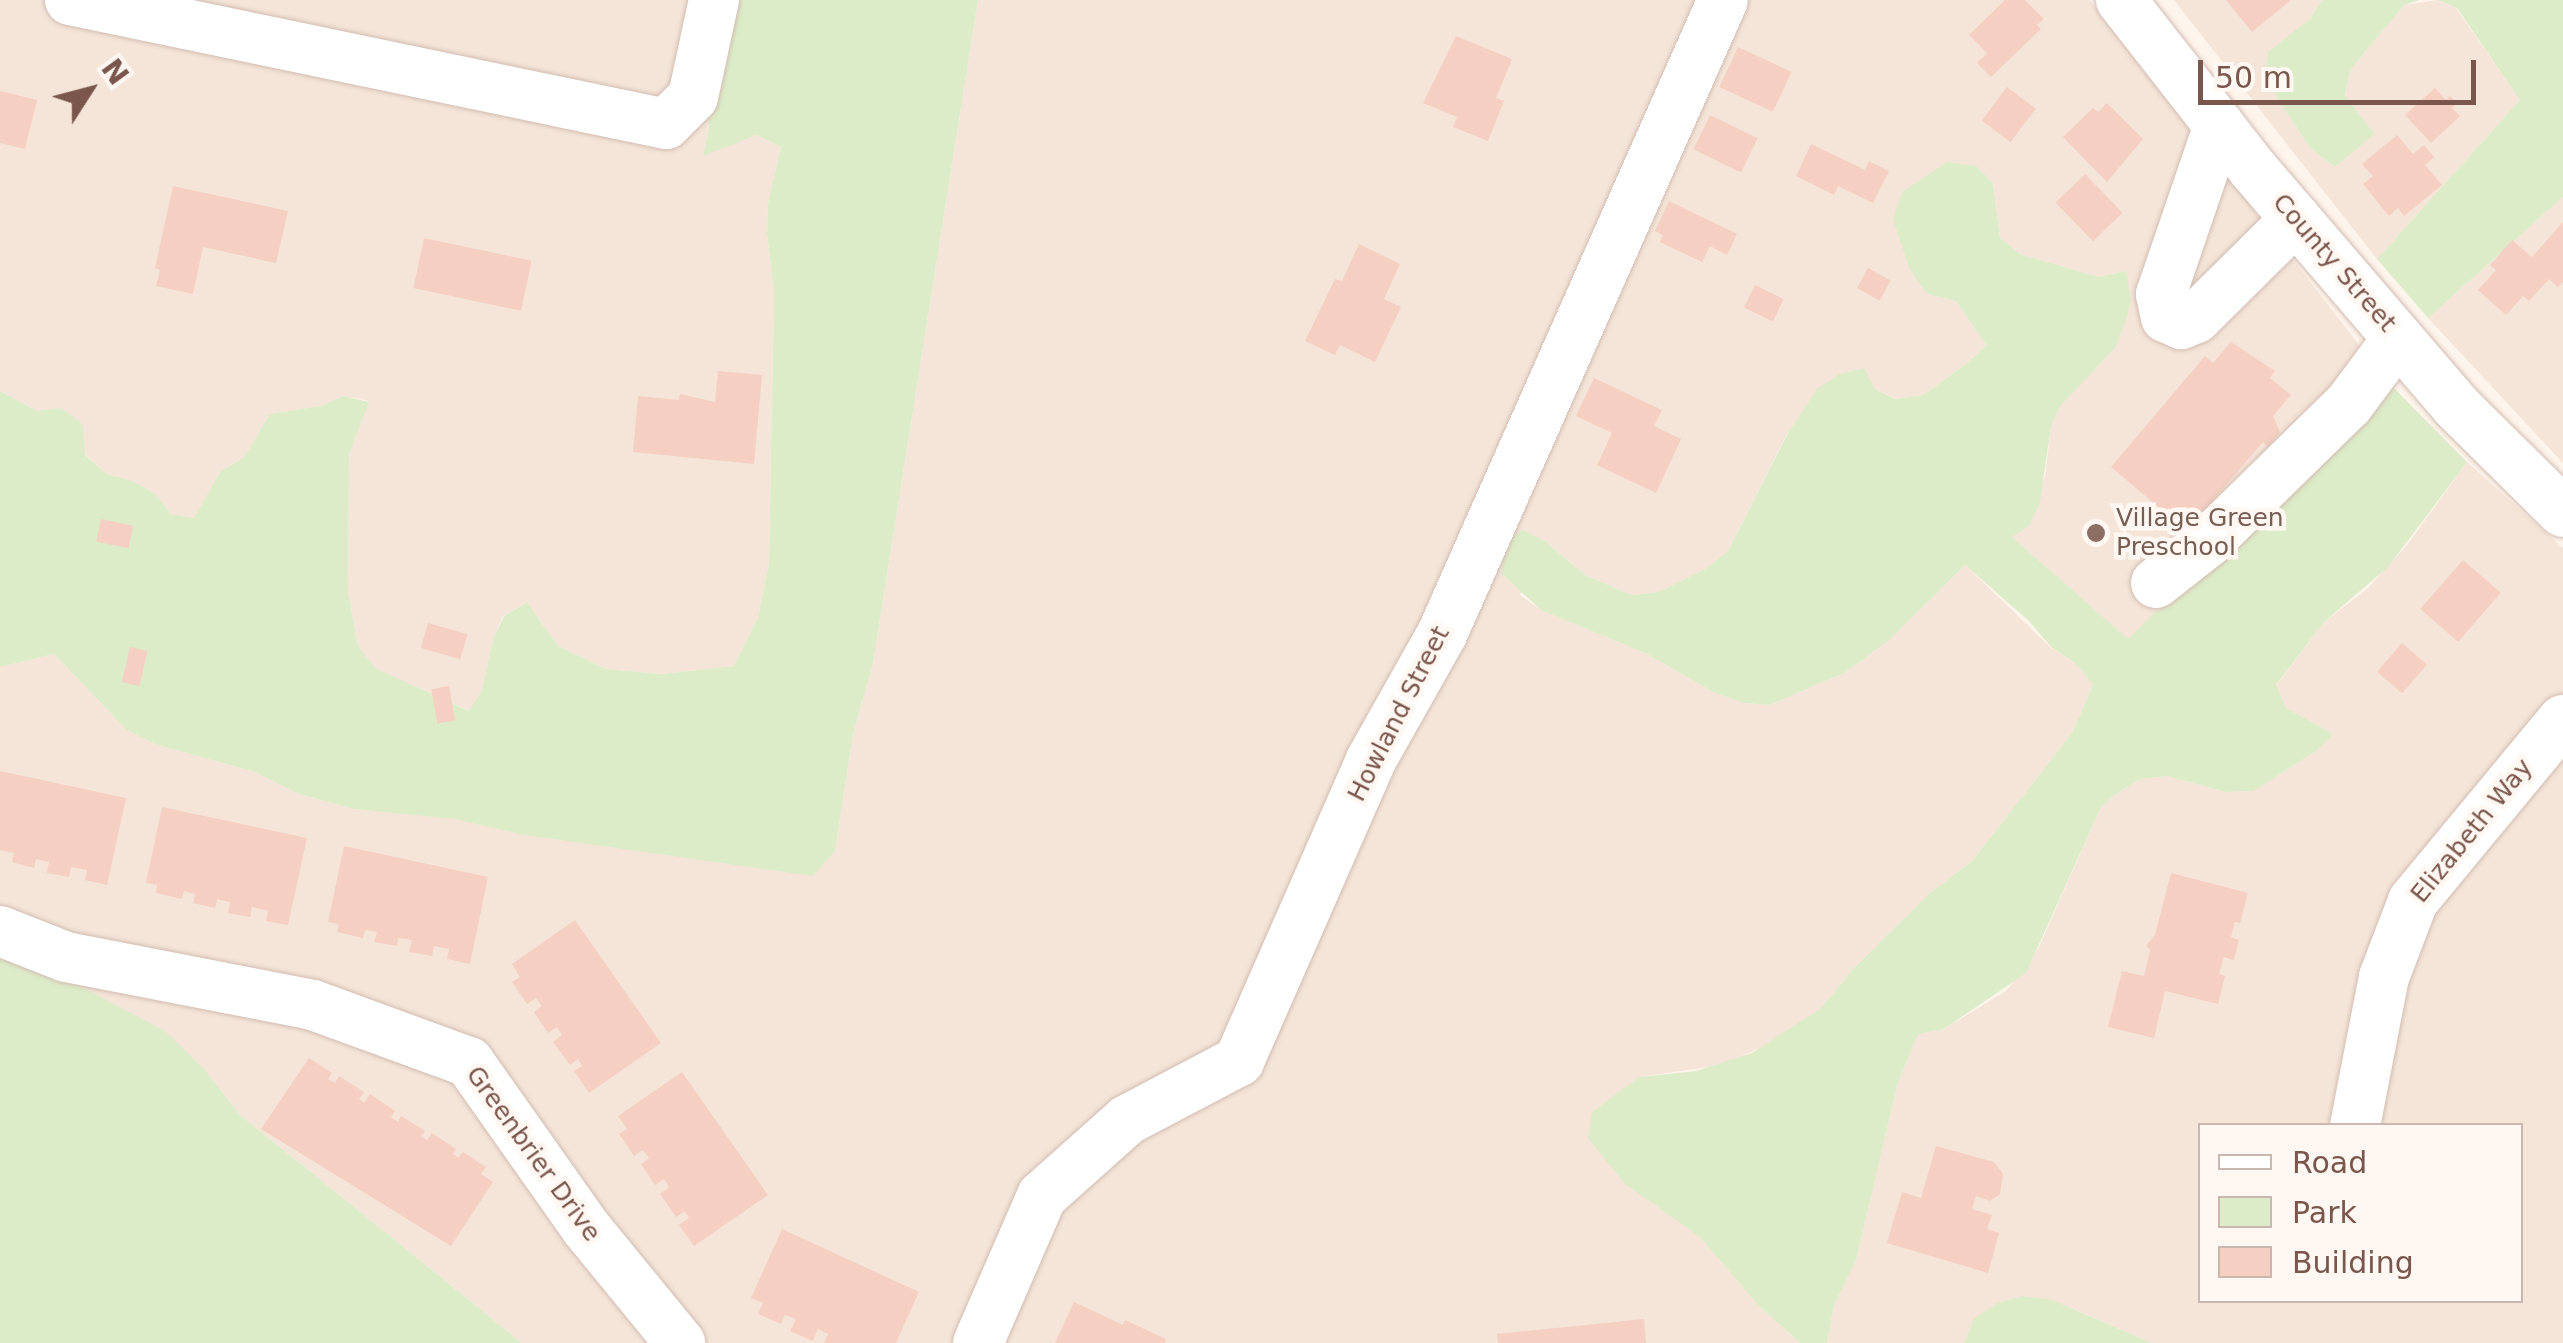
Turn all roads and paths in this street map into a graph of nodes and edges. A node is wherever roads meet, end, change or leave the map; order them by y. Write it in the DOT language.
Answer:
graph roads {
  1 [pos="70,0"];
  2 [pos="714,0"];
  3 [pos="1723,0"];
  4 [pos="2122,0"];
  5 [pos="2218,125"];
  6 [pos="2296,219"];
  7 [pos="2398,338"];
  8 [pos="2563,512"];
  9 [pos="2156,583"];
  10 [pos="2563,720"];
  11 [pos="0,931"];
  12 [pos="2356,1123"];
  13 [pos="680,1343"];
  14 [pos="978,1343"];
  1 -- 2 [label="street"];
  3 -- 14 [label="street, Howland Street"];
  4 -- 5 [label="street, County Street"];
  5 -- 6 [label="street, County Street"];
  5 -- 6 [label="street"];
  6 -- 7 [label="street, County Street"];
  7 -- 8 [label="street, County Street"];
  7 -- 9 [label="street"];
  10 -- 12 [label="street, Elizabeth Way"];
  11 -- 13 [label="street, Greenbrier Drive"];
}
